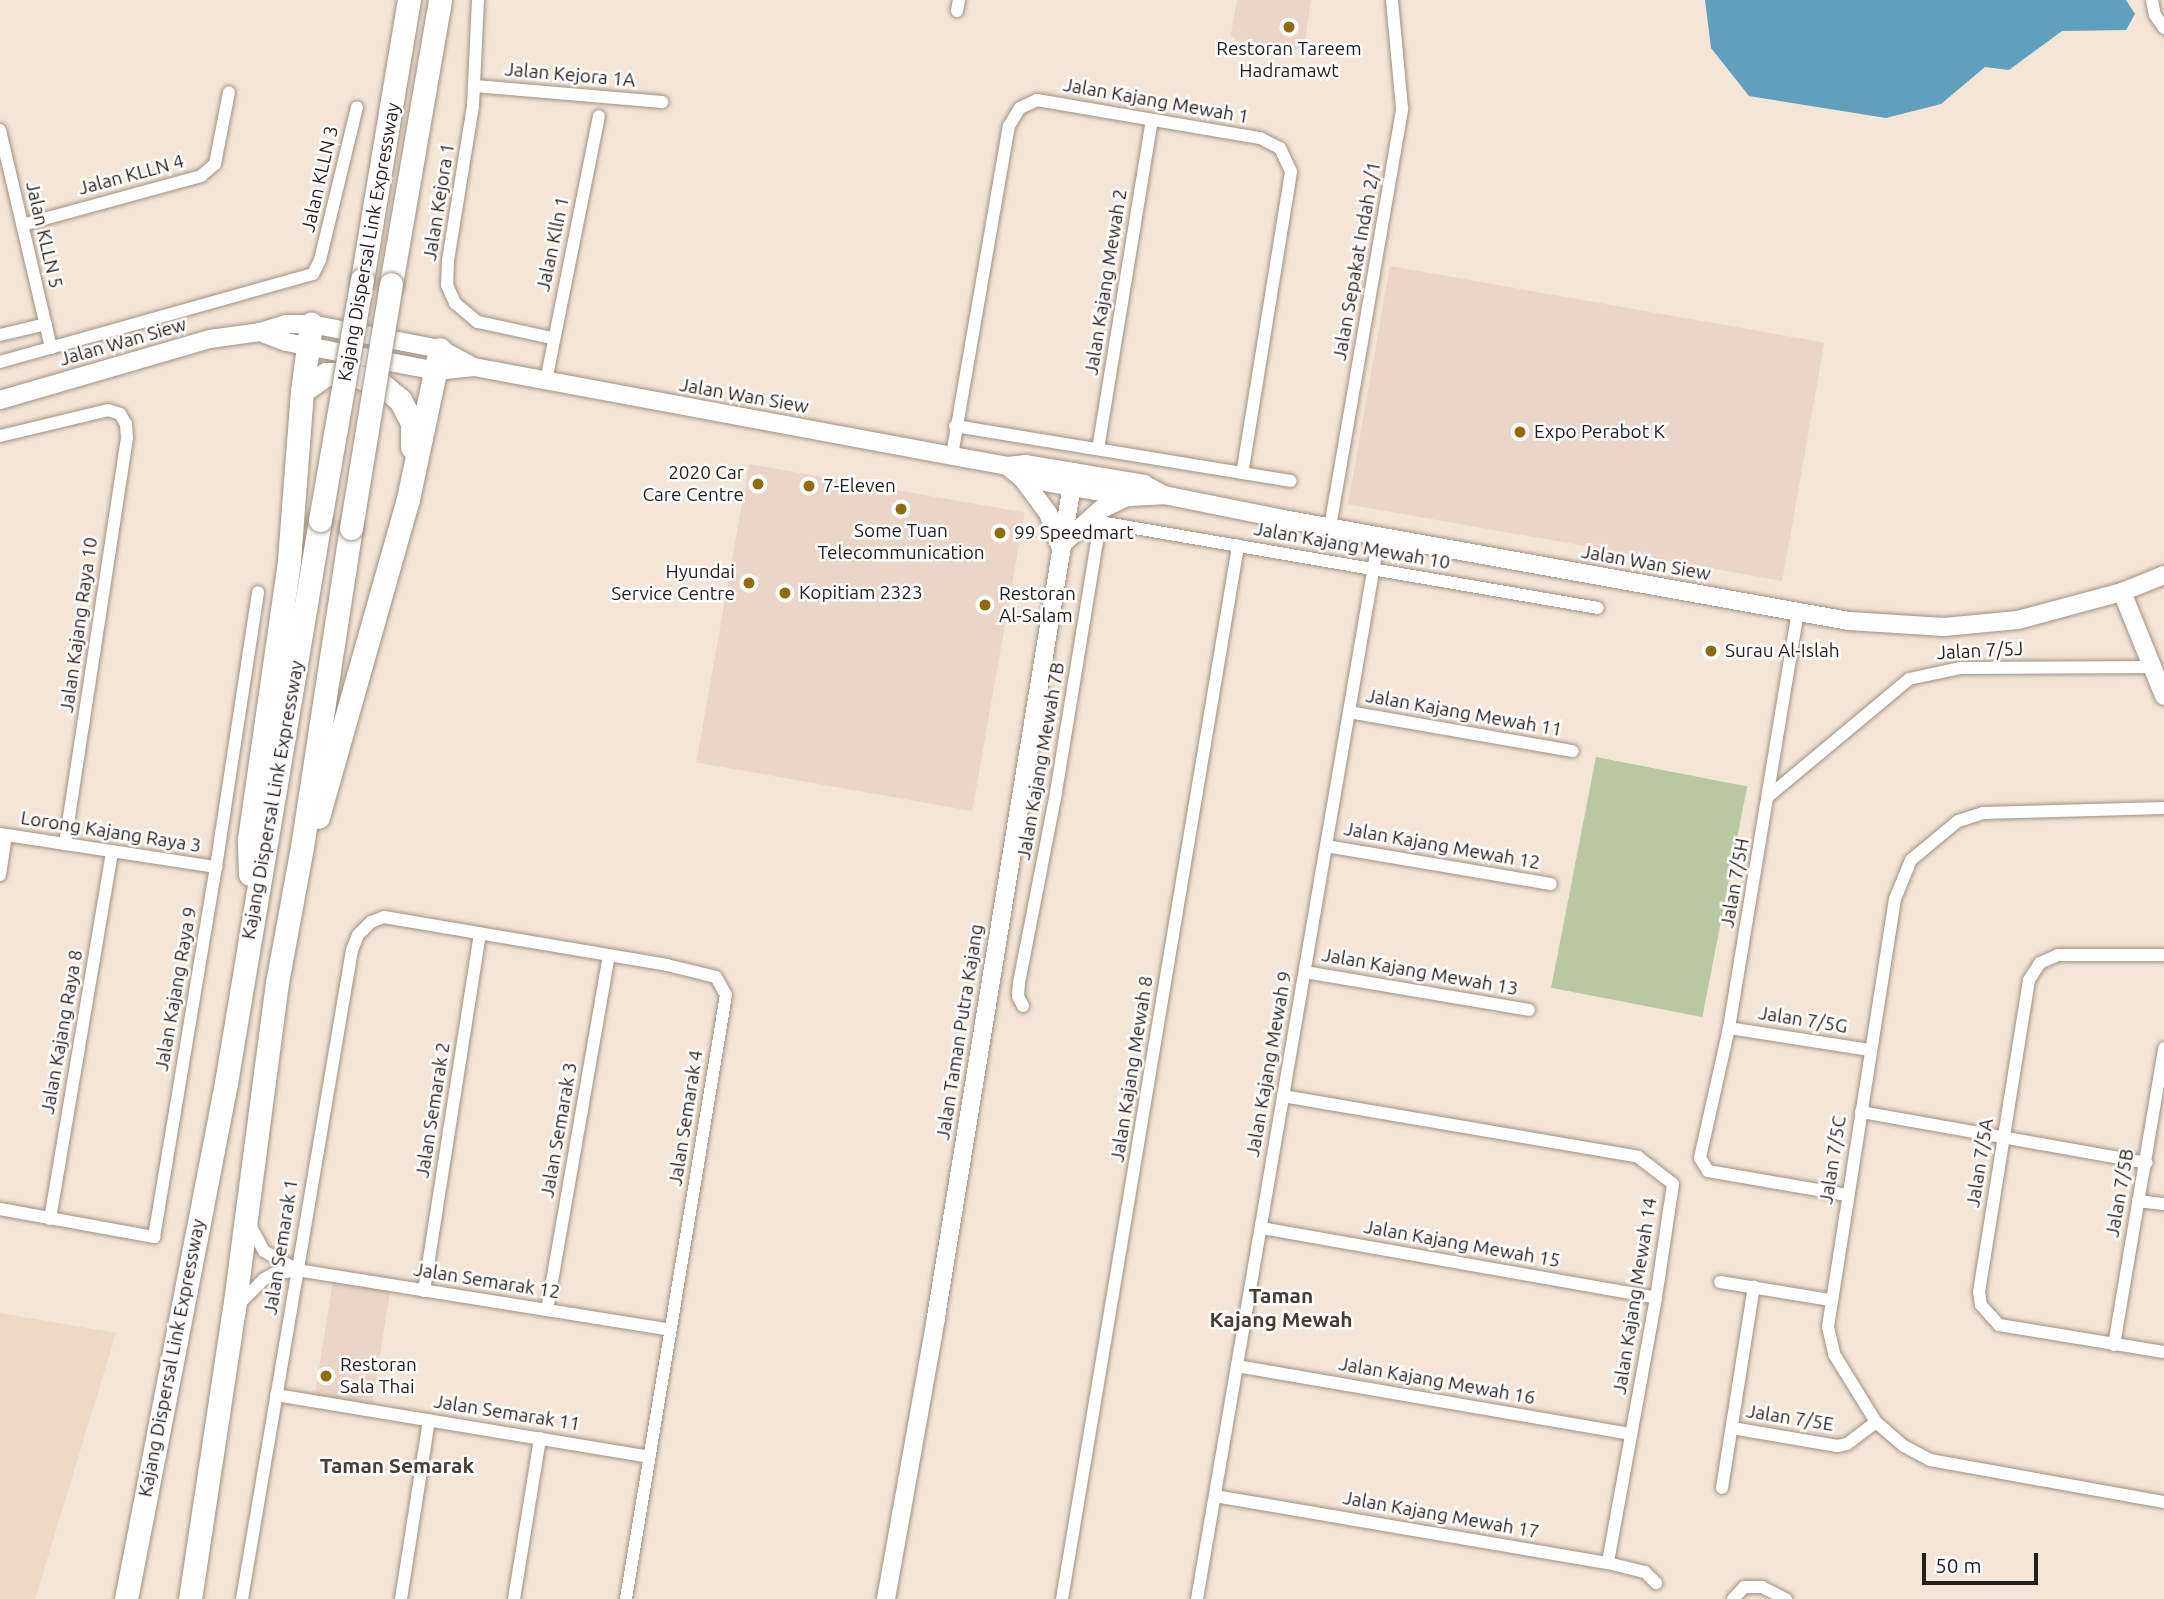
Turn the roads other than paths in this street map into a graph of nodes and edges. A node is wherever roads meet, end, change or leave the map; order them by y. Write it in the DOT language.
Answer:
graph roads {
  1 [pos="410,0"];
  2 [pos="440,0"];
  3 [pos="478,0"];
  4 [pos="1392,0"];
  5 [pos="2152,0"];
  6 [pos="2164,28"];
  7 [pos="475,86"];
  8 [pos="229,92"];
  9 [pos="662,102"];
  10 [pos="357,107"];
  11 [pos="599,116"];
  12 [pos="1152,121"];
  13 [pos="0,130"];
  14 [pos="22,225"];
  15 [pos="46,324"];
  16 [pos="0,335"];
  17 [pos="310,335"];
  18 [pos="552,338"];
  19 [pos="51,348"];
  20 [pos="438,360"];
  21 [pos="0,362"];
  22 [pos="546,381"];
  23 [pos="302,391"];
  24 [pos="0,400"];
  25 [pos="956,426"];
  26 [pos="0,436"];
  27 [pos="1098,449"];
  28 [pos="952,455"];
  29 [pos="1007,466"];
  30 [pos="1242,473"];
  31 [pos="1022,478"];
  32 [pos="1072,479"];
  33 [pos="1291,481"];
  34 [pos="1164,495"];
  35 [pos="1129,497"];
  36 [pos="408,499"];
  37 [pos="1100,522"];
  38 [pos="1330,527"];
  39 [pos="1379,536"];
  40 [pos="1060,546"];
  41 [pos="1238,546"];
  42 [pos="1374,570"];
  43 [pos="2164,575"];
  44 [pos="258,592"];
  45 [pos="2122,592"];
  46 [pos="1598,608"];
  47 [pos="1798,611"];
  48 [pos="2152,667"];
  49 [pos="2164,696"];
  50 [pos="1349,712"];
  51 [pos="1573,751"];
  52 [pos="1770,795"];
  53 [pos="2164,808"];
  54 [pos="3,834"];
  55 [pos="65,844"];
  56 [pos="1326,846"];
  57 [pos="112,851"];
  58 [pos="216,867"];
  59 [pos="0,875"];
  60 [pos="1551,884"];
  61 [pos="293,900"];
  62 [pos="384,917"];
  63 [pos="252,923"];
  64 [pos="480,935"];
  65 [pos="2164,954"];
  66 [pos="609,956"];
  67 [pos="1304,972"];
  68 [pos="1023,1006"];
  69 [pos="1529,1010"];
  70 [pos="1729,1028"];
  71 [pos="2164,1048"];
  72 [pos="1870,1050"];
  73 [pos="1283,1096"];
  74 [pos="1861,1112"];
  75 [pos="2004,1138"];
  76 [pos="2146,1163"];
  77 [pos="1847,1195"];
  78 [pos="2138,1201"];
  79 [pos="2164,1204"];
  80 [pos="1,1213"];
  81 [pos="246,1214"];
  82 [pos="50,1219"];
  83 [pos="1261,1228"];
  84 [pos="297,1270"];
  85 [pos="1720,1282"];
  86 [pos="1754,1287"];
  87 [pos="424,1291"];
  88 [pos="1656,1298"];
  89 [pos="1830,1300"];
  90 [pos="234,1309"];
  91 [pos="547,1310"];
  92 [pos="670,1330"];
  93 [pos="2114,1345"];
  94 [pos="2164,1352"];
  95 [pos="1237,1366"];
  96 [pos="276,1395"];
  97 [pos="429,1420"];
  98 [pos="1876,1422"];
  99 [pos="1732,1428"];
  100 [pos="1632,1434"];
  101 [pos="540,1438"];
  102 [pos="649,1457"];
  103 [pos="1723,1488"];
  104 [pos="1215,1496"];
  105 [pos="2164,1502"];
  106 [pos="1608,1563"];
  107 [pos="1656,1583"];
  108 [pos="125,1599"];
  109 [pos="190,1599"];
  110 [pos="242,1599"];
  111 [pos="401,1599"];
  112 [pos="514,1599"];
  113 [pos="626,1599"];
  114 [pos="886,1599"];
  115 [pos="1062,1599"];
  116 [pos="1197,1599"];
  117 [pos="1733,1599"];
  118 [pos="1786,1599"];
  1 -- 63 [label="highway, Kajang Dispersal Link Expressway, bridge"];
  2 -- 61 [label="highway, Kajang Dispersal Link Expressway, bridge"];
  3 -- 7 [label="street, Jalan Kejora 1"];
  4 -- 38 [label="street, Jalan Sepakat Indah 2/1"];
  5 -- 6 [label="street"];
  7 -- 9 [label="street, Jalan Kejora 1A"];
  7 -- 18 [label="street, Jalan Kejora 1"];
  8 -- 14 [label="street, Jalan KLLN 4"];
  10 -- 19 [label="street, Jalan KLLN 3"];
  11 -- 18 [label="street, Jalan Klln 1"];
  12 -- 25 [label="street, Jalan Kajang Mewah 1"];
  12 -- 27 [label="street, Jalan Kajang Mewah 2"];
  12 -- 30 [label="street, Jalan Kajang Mewah 1"];
  13 -- 14 [label="street, Jalan KLLN 5"];
  14 -- 15 [label="street, Jalan KLLN 5"];
  15 -- 16 [label="street"];
  15 -- 19 [label="street, Jalan KLLN 5"];
  17 -- 20 [label="street, Jalan Wan Siew"];
  17 -- 23 [label="highway"];
  17 -- 24 [label="street, Jalan Wan Siew"];
  18 -- 22 [label="street, Jalan Klln 1"];
  19 -- 21 [label="street"];
  20 -- 22 [label="street, Jalan Wan Siew"];
  20 -- 36 [label="highway"];
  22 -- 28 [label="street, Jalan Wan Siew"];
  23 -- 36 [label="highway"];
  23 -- 63 [label="highway"];
  25 -- 27 [label="street"];
  25 -- 28 [label="street, Jalan Kajang Mewah 1"];
  26 -- 55 [label="street, Jalan Kajang Raya 10"];
  27 -- 30 [label="street"];
  28 -- 29 [label="street, Jalan Wan Siew"];
  29 -- 31 [label="street, Jalan Wan Siew"];
  29 -- 32 [label="street, Jalan Wan Siew"];
  30 -- 33 [label="street"];
  31 -- 32 [label="street, Jalan Wan Siew"];
  31 -- 40 [label="street"];
  32 -- 34 [label="street, Jalan Wan Siew"];
  32 -- 35 [label="street, Jalan Wan Siew"];
  32 -- 40 [label="street, Jalan Taman Putra Kajang"];
  34 -- 35 [label="street, Jalan Wan Siew"];
  34 -- 38 [label="street, Jalan Wan Siew"];
  35 -- 40 [label="street"];
  36 -- 61 [label="highway"];
  37 -- 41 [label="street, Jalan Kajang Mewah 10"];
  37 -- 68 [label="street, Jalan Kajang Mewah 7B"];
  38 -- 39 [label="street, Jalan Wan Siew"];
  39 -- 42 [label="street, Jalan Kajang Mewah 9"];
  39 -- 47 [label="street, Jalan Wan Siew"];
  40 -- 114 [label="street, Jalan Taman Putra Kajang"];
  41 -- 42 [label="street, Jalan Kajang Mewah 10"];
  41 -- 115 [label="street, Jalan Kajang Mewah 8"];
  42 -- 46 [label="street, Jalan Kajang Mewah 10"];
  42 -- 50 [label="street, Jalan Kajang Mewah 9"];
  43 -- 45 [label="street, Jalan Wan Siew"];
  44 -- 58 [label="street, Jalan Kajang Raya 9"];
  45 -- 47 [label="street, Jalan Wan Siew"];
  45 -- 48 [label="street"];
  47 -- 52 [label="street, Jalan 7/5H"];
  48 -- 49 [label="street"];
  48 -- 52 [label="street, Jalan 7/5J"];
  50 -- 51 [label="street, Jalan Kajang Mewah 11"];
  50 -- 56 [label="street, Jalan Kajang Mewah 9"];
  52 -- 70 [label="street, Jalan 7/5H"];
  53 -- 72 [label="street, Jalan 7/5C"];
  54 -- 55 [label="street, Lorong Kajang Raya 3"];
  54 -- 59 [label="street"];
  55 -- 57 [label="street, Lorong Kajang Raya 3"];
  56 -- 60 [label="street, Jalan Kajang Mewah 12"];
  56 -- 67 [label="street, Jalan Kajang Mewah 9"];
  57 -- 58 [label="street, Lorong Kajang Raya 3"];
  57 -- 82 [label="street, Jalan Kajang Raya 8"];
  58 -- 82 [label="street, Jalan Kajang Raya 9"];
  61 -- 81 [label="highway, Kajang Dispersal Link Expressway"];
  62 -- 64 [label="street, Jalan Semarak 4"];
  62 -- 84 [label="street, Jalan Semarak 1"];
  63 -- 108 [label="highway, Kajang Dispersal Link Expressway"];
  64 -- 66 [label="street, Jalan Semarak 4"];
  64 -- 87 [label="street, Jalan Semarak 2"];
  65 -- 75 [label="street, Jalan 7/5A"];
  66 -- 91 [label="street, Jalan Semarak 3"];
  66 -- 92 [label="street, Jalan Semarak 4"];
  67 -- 69 [label="street, Jalan Kajang Mewah 13"];
  67 -- 73 [label="street, Jalan Kajang Mewah 9"];
  70 -- 72 [label="street, Jalan 7/5G"];
  70 -- 77 [label="street, Jalan 7/5H"];
  71 -- 76 [label="street, Jalan 7/5B"];
  72 -- 74 [label="street, Jalan 7/5C"];
  73 -- 83 [label="street, Jalan Kajang Mewah 9"];
  73 -- 88 [label="street, Jalan Kajang Mewah 14"];
  74 -- 75 [label="street"];
  74 -- 77 [label="street, Jalan 7/5C"];
  75 -- 76 [label="street"];
  75 -- 93 [label="street, Jalan 7/5A"];
  76 -- 78 [label="street, Jalan 7/5B"];
  77 -- 89 [label="street, Jalan 7/5C"];
  78 -- 79 [label="street"];
  78 -- 93 [label="street, Jalan 7/5B"];
  80 -- 82 [label="street, Jalan Kajang Raya 9"];
  81 -- 84 [label="street, Jalan Semarak 12"];
  81 -- 90 [label="highway, Kajang Dispersal Link Expressway"];
  83 -- 88 [label="street, Jalan Kajang Mewah 15"];
  83 -- 95 [label="street, Jalan Kajang Mewah 9"];
  84 -- 87 [label="street, Jalan Semarak 12"];
  84 -- 90 [label="street, Jalan Semarak 12"];
  84 -- 96 [label="street, Jalan Semarak 1"];
  85 -- 86 [label="street"];
  86 -- 89 [label="street"];
  86 -- 99 [label="street"];
  87 -- 91 [label="street, Jalan Semarak 12"];
  88 -- 100 [label="street, Jalan Kajang Mewah 14"];
  89 -- 98 [label="street, Jalan 7/5C"];
  90 -- 109 [label="highway, Kajang Dispersal Link Expressway"];
  91 -- 92 [label="street, Jalan Semarak 12"];
  92 -- 102 [label="street, Jalan Semarak 4"];
  93 -- 94 [label="street, Jalan 7/5A"];
  95 -- 100 [label="street, Jalan Kajang Mewah 16"];
  95 -- 104 [label="street, Jalan Kajang Mewah 9"];
  96 -- 97 [label="street, Jalan Semarak 11"];
  96 -- 110 [label="street, Jalan Semarak 1"];
  97 -- 101 [label="street, Jalan Semarak 11"];
  97 -- 111 [label="street"];
  98 -- 99 [label="street, Jalan 7/5E"];
  98 -- 105 [label="street, Jalan 7/5C"];
  99 -- 103 [label="street"];
  100 -- 106 [label="street, Jalan Kajang Mewah 14"];
  101 -- 102 [label="street, Jalan Semarak 11"];
  101 -- 112 [label="street"];
  102 -- 113 [label="street, Jalan Semarak 4"];
  104 -- 106 [label="street, Jalan Kajang Mewah 17"];
  104 -- 116 [label="street, Jalan Kajang Mewah 9"];
  106 -- 107 [label="street, Jalan Kajang Mewah 17"];
  117 -- 118 [label="street"];
}
